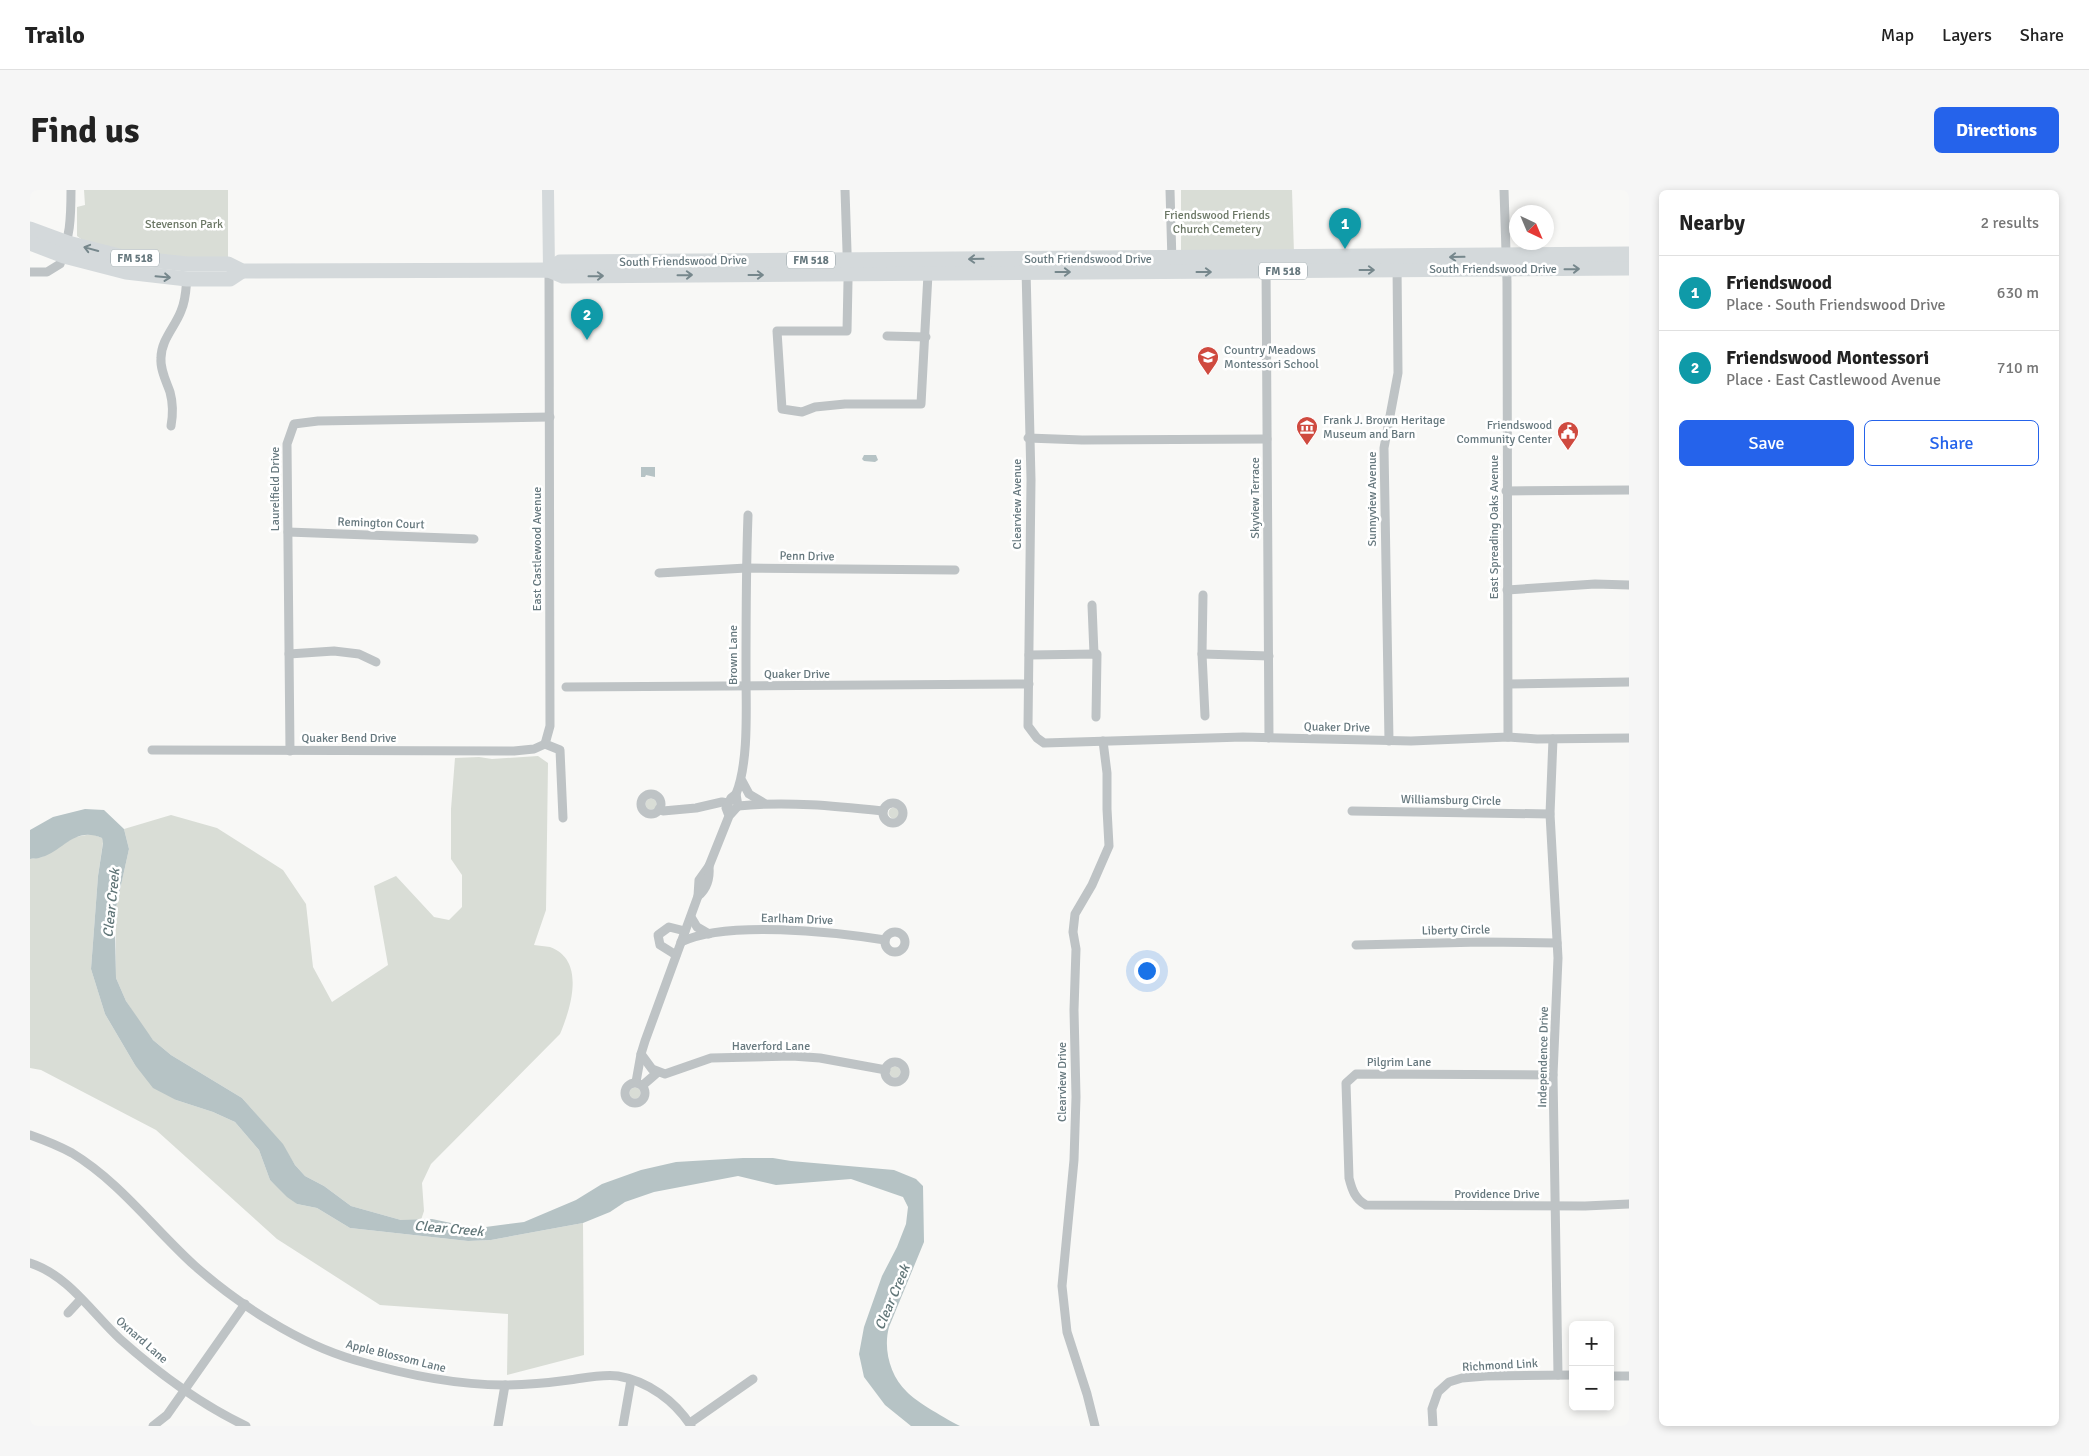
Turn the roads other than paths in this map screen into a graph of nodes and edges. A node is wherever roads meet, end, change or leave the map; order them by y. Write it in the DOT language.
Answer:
graph roads {
  1 [pos="71,190"];
  2 [pos="548,190"];
  3 [pos="845,190"];
  4 [pos="1170,190"];
  5 [pos="1504,190"];
  6 [pos="30,229"];
  7 [pos="30,244"];
  8 [pos="66,249"];
  9 [pos="1629,254"];
  10 [pos="1506,263"];
  11 [pos="1397,264"];
  12 [pos="1172,265"];
  13 [pos="1266,265"];
  14 [pos="1025,266"];
  15 [pos="847,267"];
  16 [pos="1629,268"];
  17 [pos="548,270"];
  18 [pos="187,271"];
  19 [pos="30,272"];
  20 [pos="928,274"];
  21 [pos="887,336"];
  22 [pos="926,338"];
  23 [pos="550,417"];
  24 [pos="171,426"];
  25 [pos="1028,438"];
  26 [pos="1267,439"];
  27 [pos="1629,490"];
  28 [pos="1506,491"];
  29 [pos="748,515"];
  30 [pos="288,532"];
  31 [pos="474,539"];
  32 [pos="746,568"];
  33 [pos="955,570"];
  34 [pos="659,572"];
  35 [pos="1629,585"];
  36 [pos="1507,590"];
  37 [pos="1203,595"];
  38 [pos="1092,605"];
  39 [pos="289,654"];
  40 [pos="1094,654"];
  41 [pos="1202,654"];
  42 [pos="1029,655"];
  43 [pos="1269,656"];
  44 [pos="376,662"];
  45 [pos="1629,682"];
  46 [pos="1029,684"];
  47 [pos="1509,684"];
  48 [pos="746,687"];
  49 [pos="566,688"];
  50 [pos="1205,716"];
  51 [pos="1096,717"];
  52 [pos="1508,737"];
  53 [pos="1269,738"];
  54 [pos="1629,738"];
  55 [pos="1553,739"];
  56 [pos="1388,741"];
  57 [pos="1044,742"];
  58 [pos="1103,742"];
  59 [pos="545,744"];
  60 [pos="152,750"];
  61 [pos="290,751"];
  62 [pos="742,781"];
  63 [pos="736,794"];
  64 [pos="728,803"];
  65 [pos="764,803"];
  66 [pos="738,806"];
  67 [pos="659,809"];
  68 [pos="883,811"];
  69 [pos="1352,811"];
  70 [pos="1550,814"];
  71 [pos="729,816"];
  72 [pos="563,818"];
  73 [pos="691,917"];
  74 [pos="685,932"];
  75 [pos="709,934"];
  76 [pos="885,940"];
  77 [pos="681,942"];
  78 [pos="1557,943"];
  79 [pos="1356,945"];
  80 [pos="676,955"];
  81 [pos="642,1054"];
  82 [pos="886,1070"];
  83 [pos="658,1072"];
  84 [pos="1553,1075"];
  85 [pos="30,1135"];
  86 [pos="1629,1204"];
  87 [pos="1366,1205"];
  88 [pos="1556,1206"];
  89 [pos="30,1264"];
  90 [pos="81,1299"];
  91 [pos="245,1304"];
  92 [pos="68,1312"];
  93 [pos="1558,1375"];
  94 [pos="1569,1375"];
  95 [pos="1614,1376"];
  96 [pos="1629,1376"];
  97 [pos="754,1379"];
  98 [pos="631,1380"];
  99 [pos="505,1385"];
  100 [pos="186,1390"];
  101 [pos="691,1425"];
  102 [pos="153,1426"];
  103 [pos="246,1426"];
  104 [pos="498,1426"];
  105 [pos="623,1426"];
  106 [pos="1095,1426"];
  107 [pos="1433,1426"];
  1 -- 8 [label="street"];
  2 -- 17 [label="street"];
  3 -- 15 [label="street"];
  4 -- 12 [label="street"];
  5 -- 10 [label="street, East Spreading Oaks Avenue"];
  6 -- 8 [label="main road, South Friendswood Drive / FM 518"];
  7 -- 8 [label="main road, South Friendswood Drive / FM 518"];
  8 -- 18 [label="main road, South Friendswood Drive / FM 518"];
  8 -- 19 [label="street"];
  9 -- 10 [label="main road, South Friendswood Drive / FM 518"];
  10 -- 11 [label="main road, South Friendswood Drive / FM 518"];
  10 -- 16 [label="main road, South Friendswood Drive / FM 518, one-way"];
  10 -- 28 [label="street, East Spreading Oaks Avenue"];
  11 -- 13 [label="main road, South Friendswood Drive / FM 518"];
  11 -- 56 [label="street, Sunnyview Avenue"];
  12 -- 13 [label="main road, South Friendswood Drive / FM 518"];
  12 -- 14 [label="main road, South Friendswood Drive / FM 518"];
  13 -- 26 [label="street, Skyview Terrace"];
  14 -- 15 [label="main road, South Friendswood Drive / FM 518, one-way"];
  14 -- 20 [label="main road, South Friendswood Drive / FM 518"];
  14 -- 25 [label="street, Clearview Avenue"];
  15 -- 17 [label="main road, South Friendswood Drive / FM 518"];
  15 -- 20 [label="main road, South Friendswood Drive / FM 518"];
  15 -- 22 [label="street"];
  17 -- 18 [label="main road, South Friendswood Drive / FM 518"];
  17 -- 23 [label="street, East Castlewood Avenue"];
  18 -- 24 [label="street"];
  20 -- 22 [label="street"];
  21 -- 22 [label="street"];
  23 -- 30 [label="street, Laurelfield Drive"];
  23 -- 59 [label="street, East Castlewood Avenue"];
  25 -- 26 [label="street"];
  25 -- 42 [label="street, Clearview Avenue"];
  26 -- 43 [label="street, Skyview Terrace"];
  27 -- 28 [label="street"];
  28 -- 36 [label="street, East Spreading Oaks Avenue"];
  29 -- 32 [label="street, Brown Lane"];
  30 -- 31 [label="street, Remington Court"];
  30 -- 39 [label="street, Laurelfield Drive"];
  32 -- 33 [label="street, Penn Drive"];
  32 -- 34 [label="street, Penn Drive"];
  32 -- 48 [label="street, Brown Lane"];
  35 -- 36 [label="street"];
  36 -- 47 [label="street, East Spreading Oaks Avenue"];
  37 -- 41 [label="street"];
  38 -- 40 [label="street"];
  39 -- 44 [label="street"];
  39 -- 61 [label="street, Laurelfield Drive"];
  40 -- 42 [label="street"];
  40 -- 51 [label="street"];
  41 -- 43 [label="street"];
  41 -- 50 [label="street"];
  42 -- 46 [label="street, Clearview Avenue"];
  43 -- 53 [label="street, Skyview Terrace"];
  45 -- 47 [label="street"];
  46 -- 48 [label="street, Quaker Drive"];
  46 -- 57 [label="street, Clearview Avenue"];
  47 -- 52 [label="street, East Spreading Oaks Avenue"];
  48 -- 49 [label="street, Quaker Drive"];
  48 -- 62 [label="street, Brown Lane"];
  52 -- 55 [label="street, Quaker Drive"];
  52 -- 56 [label="street, Quaker Drive"];
  53 -- 56 [label="street, Quaker Drive"];
  53 -- 58 [label="street, Quaker Drive"];
  54 -- 55 [label="street, Quaker Drive"];
  55 -- 70 [label="street, Independence Drive"];
  57 -- 58 [label="street, Quaker Drive"];
  58 -- 106 [label="street, Clearview Drive"];
  59 -- 61 [label="street, Quaker Bend Drive"];
  59 -- 72 [label="street"];
  60 -- 61 [label="street, Quaker Bend Drive"];
  62 -- 63 [label="street, Brown Lane"];
  62 -- 65 [label="street"];
  63 -- 64 [label="street, Brown Lane"];
  63 -- 66 [label="street"];
  64 -- 67 [label="street"];
  64 -- 71 [label="street"];
  65 -- 66 [label="street"];
  65 -- 68 [label="street"];
  66 -- 71 [label="street"];
  69 -- 70 [label="street, Williamsburg Circle"];
  70 -- 78 [label="street, Independence Drive"];
  71 -- 73 [label="street"];
  73 -- 74 [label="street"];
  73 -- 75 [label="street"];
  74 -- 77 [label="street"];
  74 -- 80 [label="street"];
  75 -- 76 [label="street, Earlham Drive"];
  75 -- 77 [label="street, Earlham Drive"];
  77 -- 80 [label="street"];
  78 -- 79 [label="street, Liberty Circle"];
  78 -- 84 [label="street, Independence Drive"];
  80 -- 81 [label="street"];
  81 -- 83 [label="street"];
  81 -- 83 [label="street"];
  82 -- 83 [label="street, Haverford Lane"];
  84 -- 87 [label="street, Pilgrim Lane"];
  84 -- 88 [label="street, Independence Drive"];
  85 -- 91 [label="street, Apple Blossom Lane"];
  86 -- 88 [label="street, Providence Drive"];
  87 -- 88 [label="street, Providence Drive"];
  88 -- 93 [label="street, Independence Drive"];
  89 -- 90 [label="street, Oxnard Lane"];
  90 -- 92 [label="street"];
  90 -- 100 [label="street, Oxnard Lane"];
  91 -- 99 [label="street, Apple Blossom Lane"];
  91 -- 100 [label="street"];
  93 -- 94 [label="street, Richmond Link"];
  93 -- 107 [label="street, Richmond Link"];
  95 -- 96 [label="street"];
  97 -- 101 [label="street"];
  98 -- 99 [label="street, Apple Blossom Lane"];
  98 -- 101 [label="street, Apple Blossom Lane"];
  98 -- 105 [label="street"];
  99 -- 104 [label="street"];
  100 -- 102 [label="street"];
  100 -- 103 [label="street, Oxnard Lane"];
}
